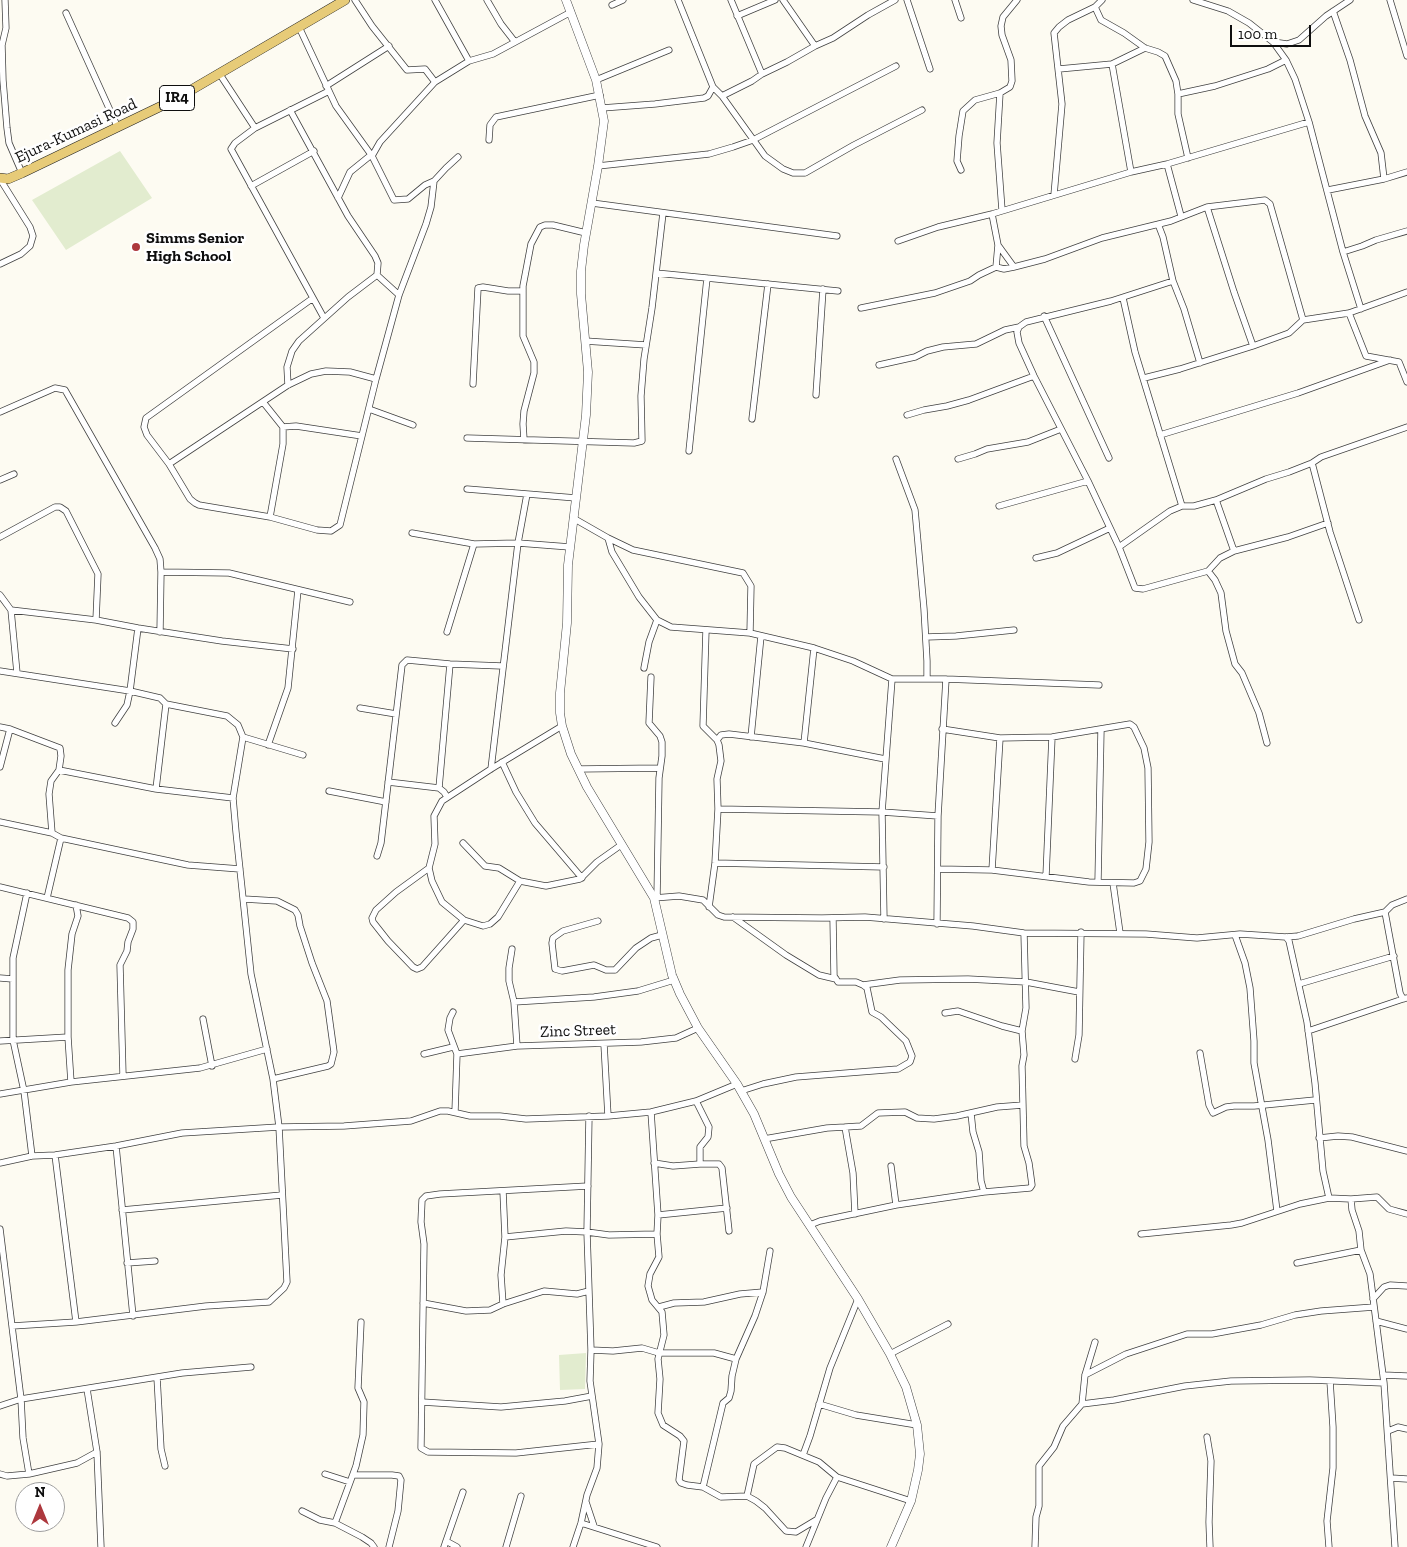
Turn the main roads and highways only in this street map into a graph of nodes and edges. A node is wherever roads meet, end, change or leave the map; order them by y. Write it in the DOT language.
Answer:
graph roads {
  1 [pos="345,0"];
  2 [pos="0,179"];
  1 -- 2 [label="main road, Ejura-Kumasi Road / IR4"];
}
